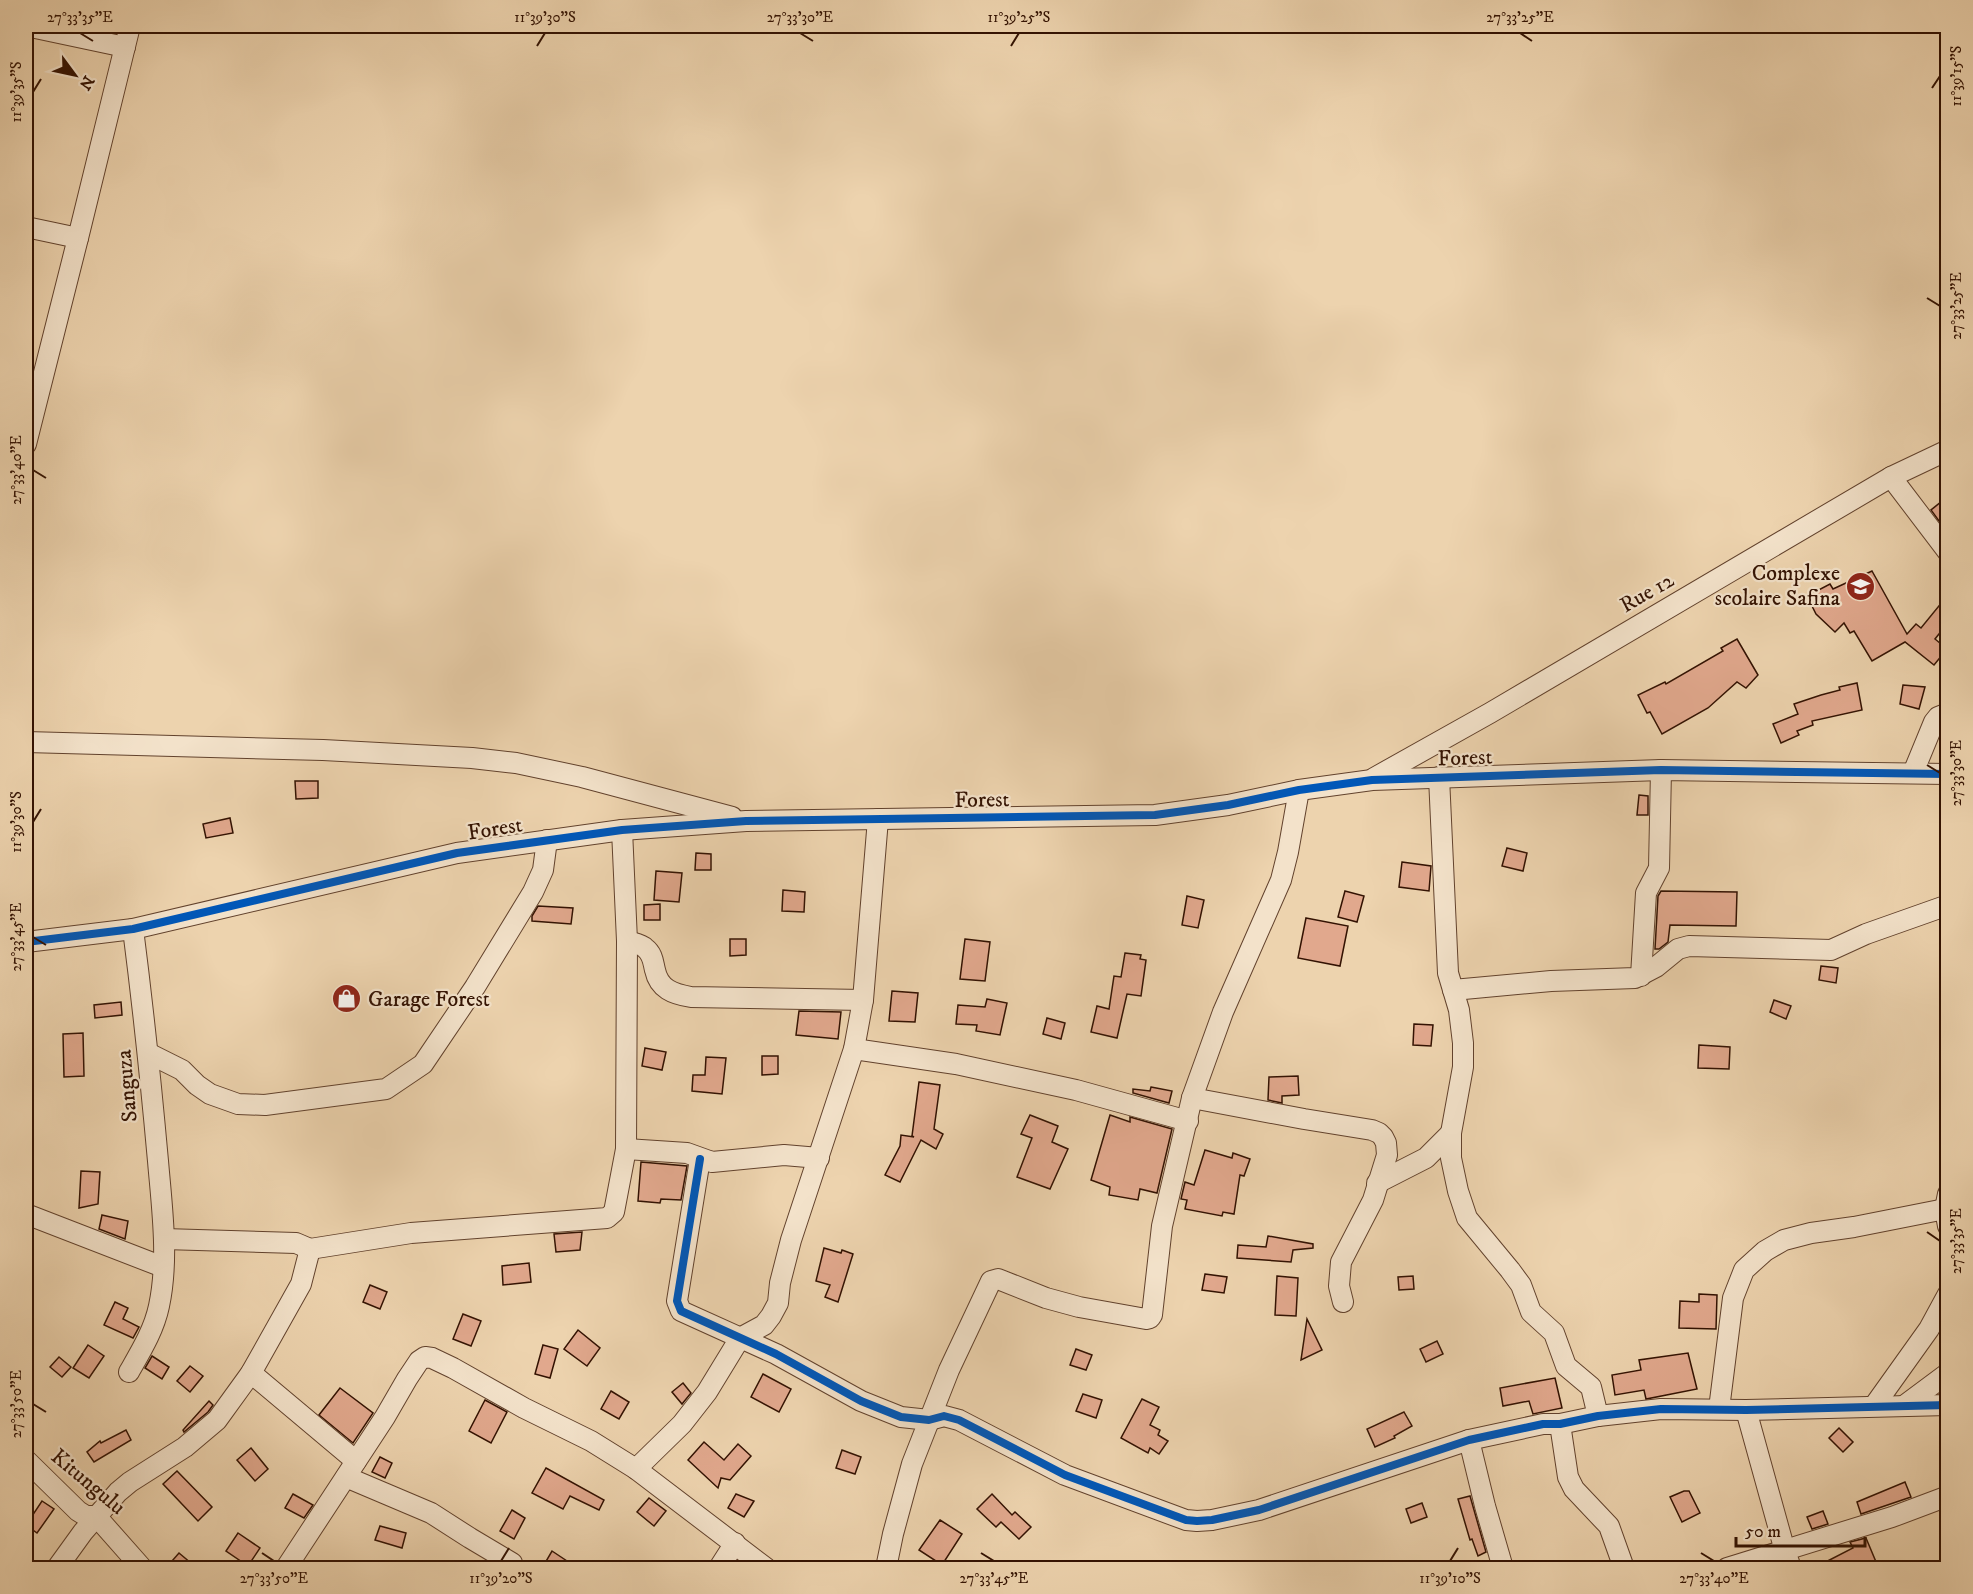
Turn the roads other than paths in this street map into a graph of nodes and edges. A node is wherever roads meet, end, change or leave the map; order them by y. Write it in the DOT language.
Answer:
graph roads {
  1 [pos="26,26"];
  2 [pos="130,26"];
  3 [pos="124,47"];
  4 [pos="26,227"];
  5 [pos="78,238"];
  6 [pos="33,388"];
  7 [pos="26,444"];
  8 [pos="1947,450"];
  9 [pos="1891,477"];
  10 [pos="1947,552"];
  11 [pos="1947,713"];
  12 [pos="26,742"];
  13 [pos="1661,770"];
  14 [pos="1913,773"];
  15 [pos="1947,774"];
  16 [pos="1438,777"];
  17 [pos="1372,780"];
  18 [pos="1299,790"];
  19 [pos="878,819"];
  20 [pos="746,821"];
  21 [pos="622,830"];
  22 [pos="547,840"];
  23 [pos="1947,904"];
  24 [pos="133,929"];
  25 [pos="627,941"];
  26 [pos="26,942"];
  27 [pos="1641,976"];
  28 [pos="1453,990"];
  29 [pos="863,1000"];
  30 [pos="854,1049"];
  31 [pos="148,1053"];
  32 [pos="1192,1098"];
  33 [pos="1188,1121"];
  34 [pos="1451,1133"];
  35 [pos="626,1149"];
  36 [pos="819,1158"];
  37 [pos="699,1159"];
  38 [pos="1377,1182"];
  39 [pos="1947,1210"];
  40 [pos="26,1214"];
  41 [pos="164,1239"];
  42 [pos="310,1249"];
  43 [pos="163,1267"];
  44 [pos="1947,1294"];
  45 [pos="1343,1302"];
  46 [pos="740,1338"];
  47 [pos="129,1372"];
  48 [pos="251,1373"];
  49 [pos="1947,1374"];
  50 [pos="1905,1405"];
  51 [pos="1874,1406"];
  52 [pos="1947,1406"];
  53 [pos="1719,1409"];
  54 [pos="1746,1410"];
  55 [pos="1598,1416"];
  56 [pos="929,1420"];
  57 [pos="1560,1424"];
  58 [pos="1470,1440"];
  59 [pos="26,1460"];
  60 [pos="636,1468"];
  61 [pos="351,1469"];
  62 [pos="1947,1496"];
  63 [pos="96,1516"];
  64 [pos="735,1543"];
  65 [pos="1788,1560"];
  66 [pos="57,1569"];
  67 [pos="142,1569"];
  68 [pos="286,1569"];
  69 [pos="513,1569"];
  70 [pos="719,1569"];
  71 [pos="766,1569"];
  72 [pos="886,1569"];
  73 [pos="1503,1569"];
  74 [pos="1624,1569"];
  75 [pos="1727,1569"];
  1 -- 3 [label="street"];
  2 -- 3 [label="street"];
  3 -- 5 [label="street"];
  4 -- 5 [label="street"];
  5 -- 6 [label="street"];
  6 -- 7 [label="street"];
  8 -- 9 [label="street, Rue 12"];
  9 -- 10 [label="street"];
  9 -- 17 [label="street, Rue 12"];
  11 -- 14 [label="street"];
  12 -- 20 [label="street"];
  13 -- 14 [label="street, Forest"];
  13 -- 16 [label="street, Forest"];
  13 -- 27 [label="street"];
  14 -- 15 [label="street, Forest"];
  16 -- 17 [label="street, Forest"];
  16 -- 28 [label="street"];
  17 -- 18 [label="street, Forest"];
  18 -- 19 [label="street, Forest"];
  18 -- 32 [label="street"];
  19 -- 20 [label="street, Forest"];
  19 -- 29 [label="street"];
  20 -- 21 [label="street, Forest"];
  21 -- 22 [label="street, Forest"];
  21 -- 25 [label="street"];
  22 -- 24 [label="street, Forest"];
  22 -- 31 [label="street"];
  23 -- 27 [label="street"];
  24 -- 26 [label="street, Forest"];
  24 -- 31 [label="street, Sanguza"];
  25 -- 29 [label="street"];
  25 -- 35 [label="street"];
  27 -- 28 [label="street"];
  28 -- 34 [label="street"];
  29 -- 30 [label="street"];
  30 -- 33 [label="street"];
  30 -- 36 [label="street"];
  31 -- 41 [label="street, Sanguza"];
  32 -- 33 [label="street"];
  32 -- 38 [label="street"];
  33 -- 56 [label="street"];
  34 -- 38 [label="street"];
  34 -- 55 [label="street"];
  35 -- 37 [label="street"];
  35 -- 42 [label="street"];
  36 -- 37 [label="street"];
  36 -- 46 [label="street"];
  37 -- 46 [label="street"];
  38 -- 45 [label="street"];
  39 -- 53 [label="street"];
  40 -- 43 [label="street"];
  41 -- 42 [label="street"];
  41 -- 43 [label="street, Sanguza"];
  42 -- 48 [label="street"];
  43 -- 47 [label="street, Sanguza"];
  44 -- 51 [label="street"];
  46 -- 56 [label="street"];
  46 -- 60 [label="street"];
  48 -- 61 [label="street"];
  48 -- 63 [label="street"];
  49 -- 50 [label="street"];
  50 -- 51 [label="street"];
  50 -- 52 [label="street"];
  51 -- 54 [label="street"];
  53 -- 54 [label="street"];
  53 -- 55 [label="street"];
  54 -- 65 [label="street"];
  55 -- 57 [label="street"];
  56 -- 58 [label="street"];
  56 -- 72 [label="street"];
  57 -- 58 [label="street"];
  57 -- 74 [label="street"];
  58 -- 73 [label="street"];
  59 -- 63 [label="street, Kitungulu"];
  60 -- 61 [label="street"];
  60 -- 64 [label="street"];
  61 -- 68 [label="street"];
  61 -- 69 [label="street"];
  62 -- 65 [label="street"];
  63 -- 66 [label="street"];
  63 -- 67 [label="street, Kitungulu"];
  64 -- 70 [label="street"];
  64 -- 71 [label="street"];
  65 -- 75 [label="street"];
}
